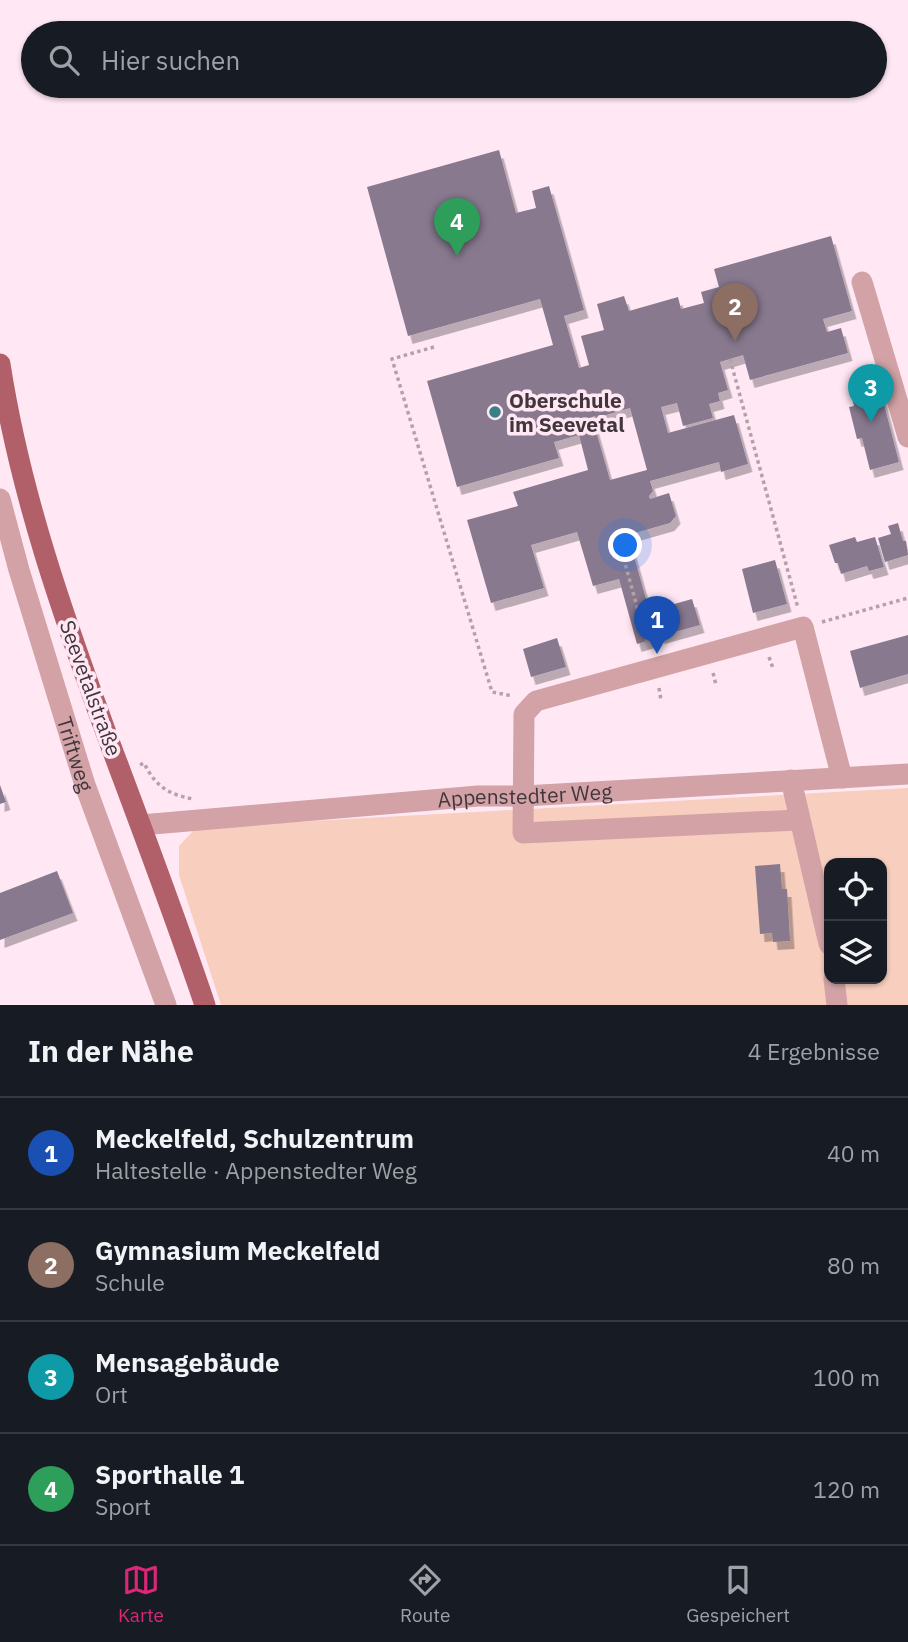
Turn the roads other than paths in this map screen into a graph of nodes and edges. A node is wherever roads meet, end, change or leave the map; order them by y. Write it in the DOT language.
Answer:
graph roads {
  1 [pos="862,282"];
  2 [pos="0,364"];
  3 [pos="908,437"];
  4 [pos="0,499"];
  5 [pos="908,774"];
  6 [pos="842,778"];
  7 [pos="791,780"];
  8 [pos="524,796"];
  9 [pos="799,820"];
  10 [pos="141,825"];
  11 [pos="824,923"];
  12 [pos="835,984"];
  13 [pos="166,1005"];
  14 [pos="205,1005"];
  15 [pos="837,1005"];
  1 -- 3 [label="street"];
  2 -- 10 [label="main road, Seevetalstraße"];
  4 -- 13 [label="street, Triftweg"];
  5 -- 6 [label="street, Appenstedter Weg"];
  6 -- 7 [label="street, Appenstedter Weg"];
  6 -- 8 [label="street"];
  7 -- 8 [label="street, Appenstedter Weg"];
  7 -- 9 [label="street"];
  8 -- 9 [label="street"];
  8 -- 10 [label="street, Appenstedter Weg"];
  9 -- 11 [label="street"];
  10 -- 14 [label="main road, Seevetalstraße"];
  12 -- 15 [label="street"];
}
